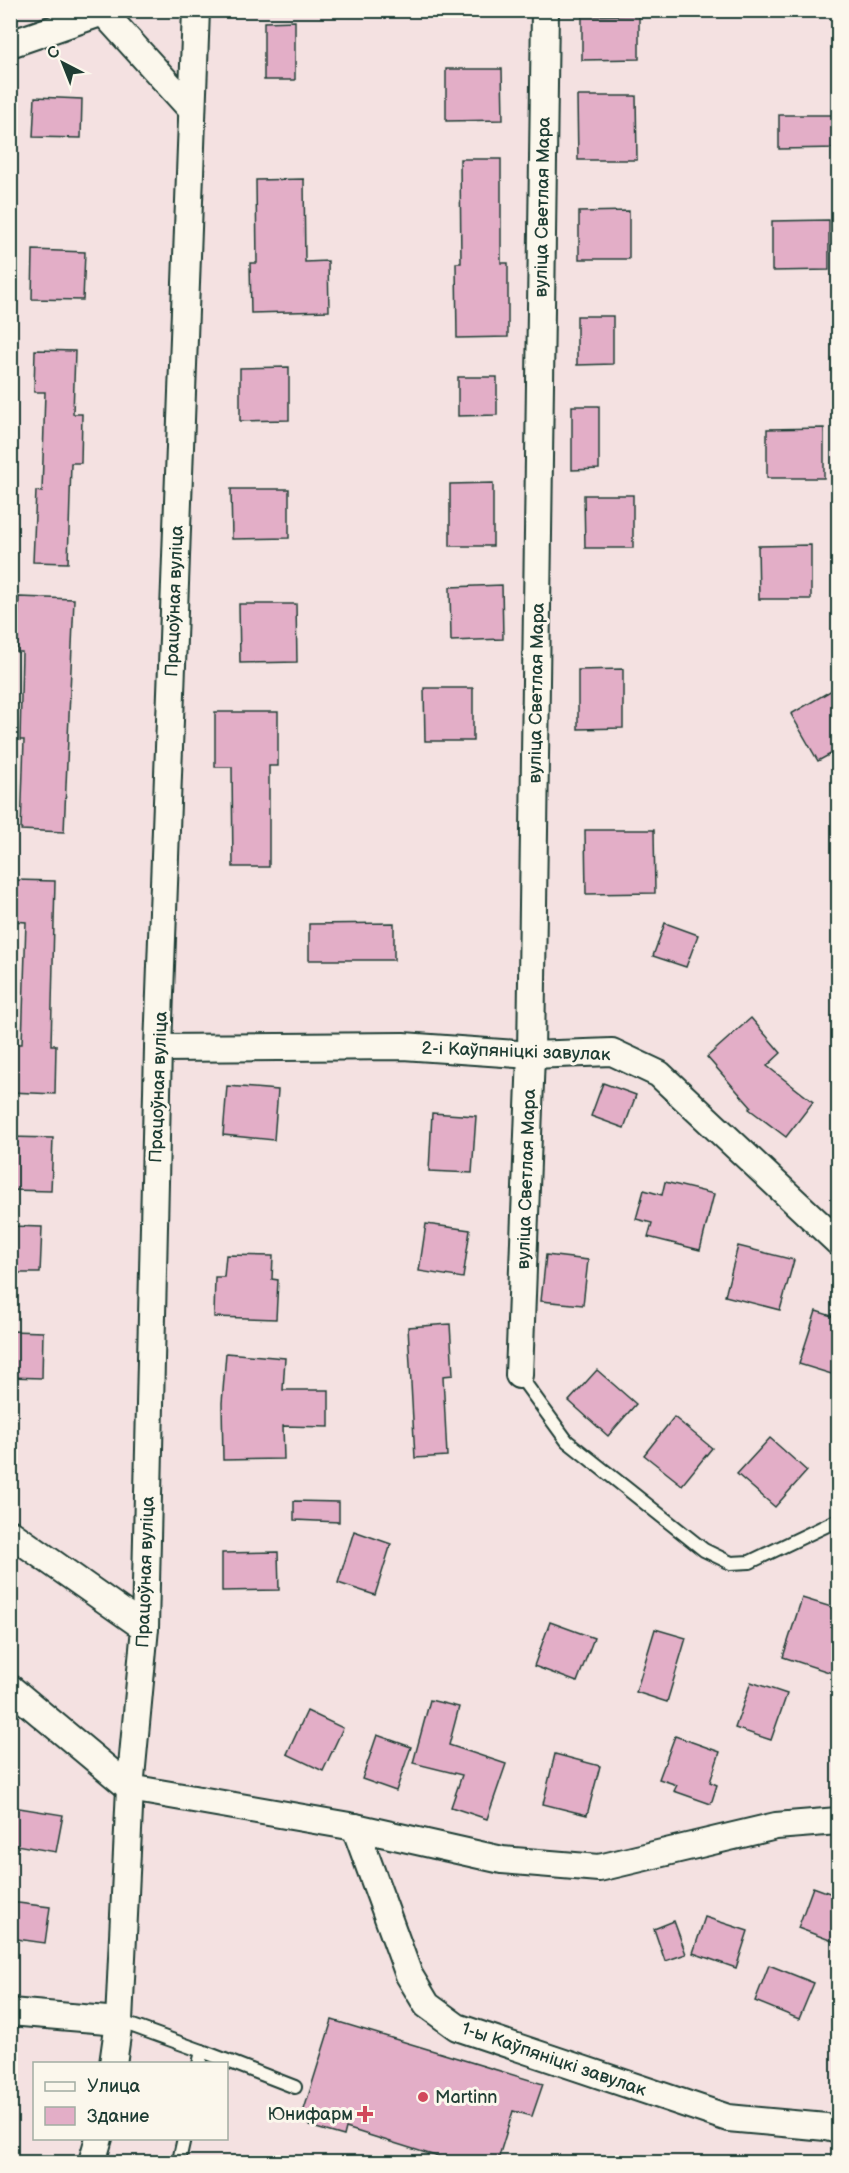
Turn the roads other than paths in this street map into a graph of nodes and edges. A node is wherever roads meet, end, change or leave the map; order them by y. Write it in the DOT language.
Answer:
graph roads {
  1 [pos="196,10"];
  2 [pos="545,10"];
  3 [pos="106,11"];
  4 [pos="10,44"];
  5 [pos="191,109"];
  6 [pos="158,1048"];
  7 [pos="531,1055"];
  8 [pos="838,1242"];
  9 [pos="519,1375"];
  10 [pos="838,1520"];
  11 [pos="10,1533"];
  12 [pos="145,1629"];
  13 [pos="10,1688"];
  14 [pos="130,1788"];
  15 [pos="838,1821"];
  16 [pos="355,1827"];
  17 [pos="10,2012"];
  18 [pos="120,2021"];
  19 [pos="202,2051"];
  20 [pos="113,2062"];
  21 [pos="199,2062"];
  22 [pos="295,2087"];
  23 [pos="838,2130"];
  24 [pos="99,2140"];
  25 [pos="184,2140"];
  26 [pos="180,2157"];
  27 [pos="92,2163"];
  1 -- 5 [label="street, Працоўная вуліца"];
  2 -- 7 [label="street, вуліца Светлая Мара"];
  3 -- 4 [label="street"];
  3 -- 5 [label="street"];
  5 -- 6 [label="street, Працоўная вуліца"];
  6 -- 7 [label="street, 2-і Каўпяніцкі завулак"];
  6 -- 12 [label="street, Працоўная вуліца"];
  7 -- 8 [label="street, 2-і Каўпяніцкі завулак"];
  7 -- 9 [label="street, вуліца Светлая Мара"];
  9 -- 10 [label="lane"];
  11 -- 12 [label="street"];
  12 -- 14 [label="street, Працоўная вуліца"];
  13 -- 14 [label="street"];
  14 -- 16 [label="street"];
  14 -- 18 [label="street, Працоўная вуліца"];
  15 -- 16 [label="street"];
  16 -- 23 [label="street, 1-ы Каўпяніцкі завулак"];
  17 -- 18 [label="street"];
  18 -- 19 [label="lane"];
  18 -- 20 [label="street, Працоўная вуліца"];
  19 -- 21 [label="lane"];
  19 -- 22 [label="lane"];
  24 -- 27 [label="street"];
  25 -- 26 [label="lane"];
}
